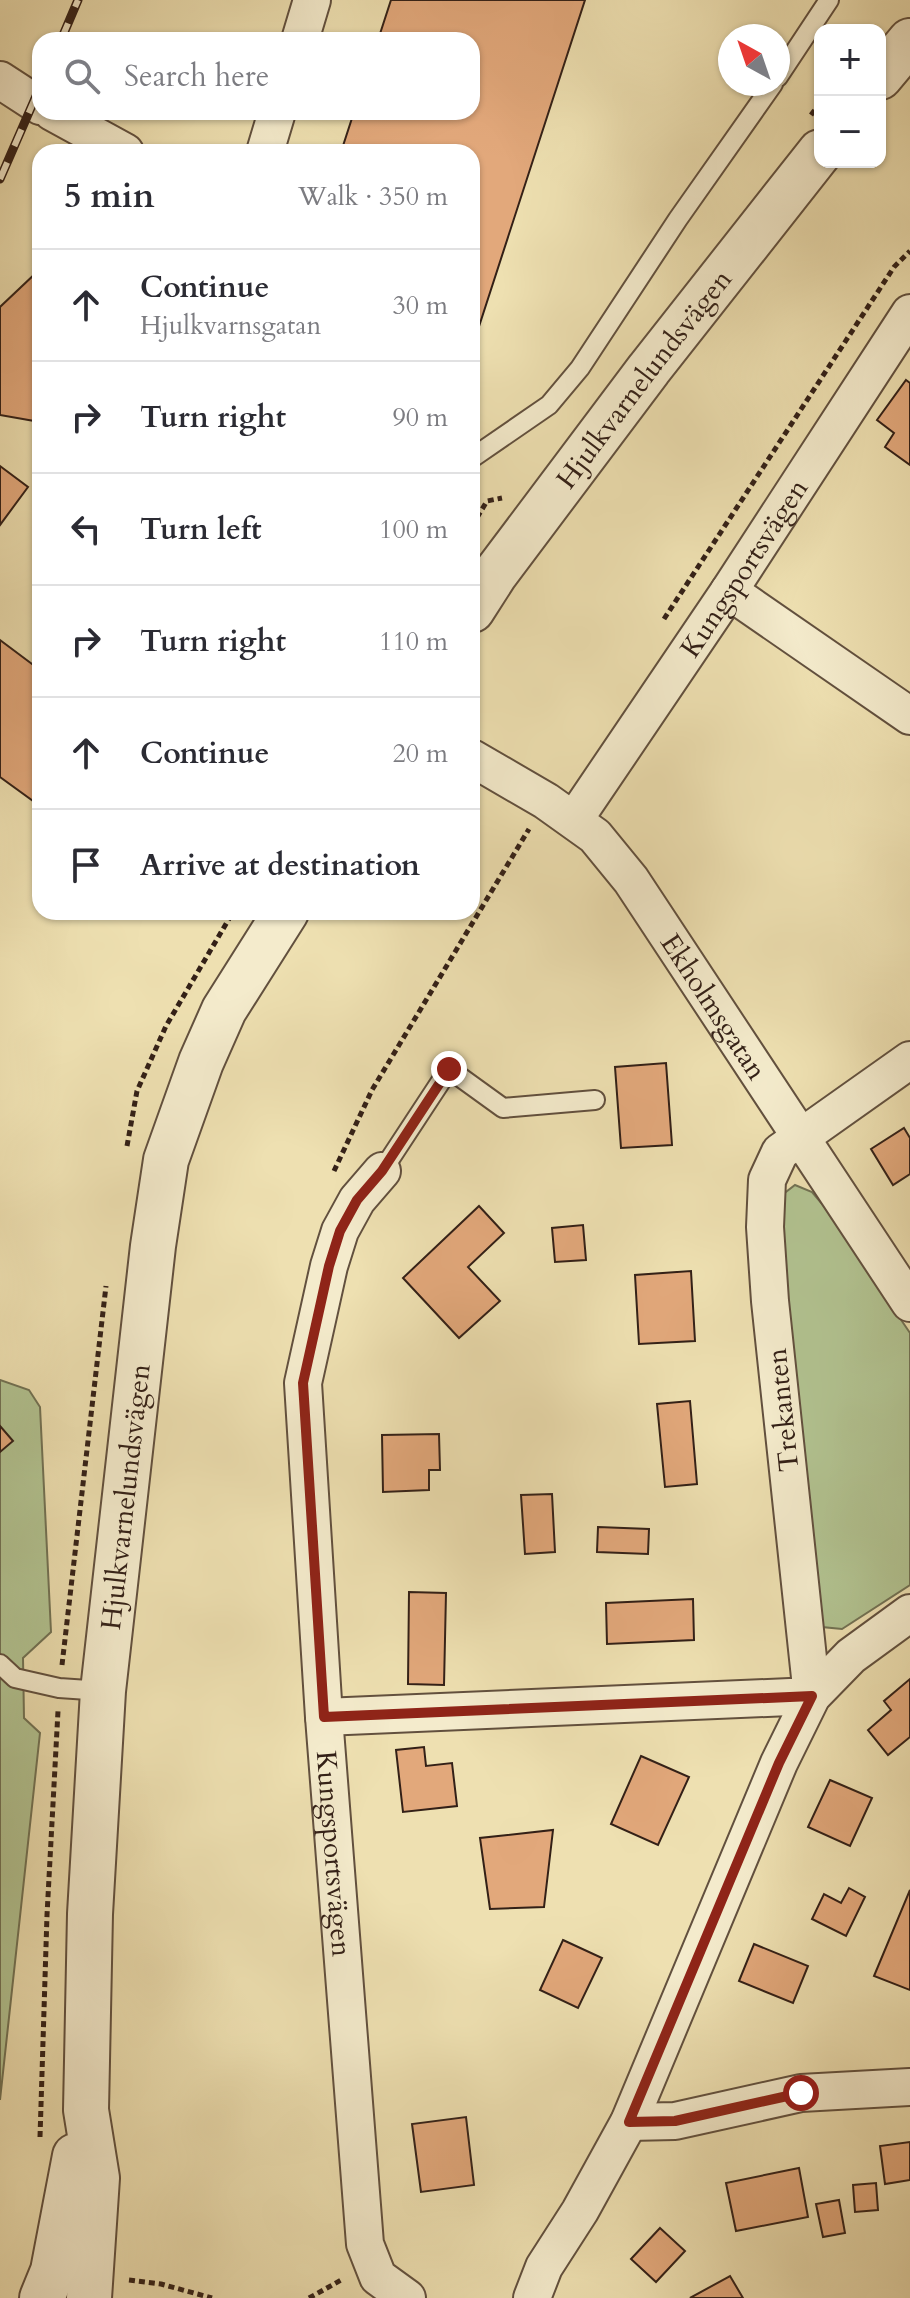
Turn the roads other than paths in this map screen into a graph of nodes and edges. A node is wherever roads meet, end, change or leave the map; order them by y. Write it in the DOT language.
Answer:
graph roads {
  1 [pos="312,0"];
  2 [pos="829,0"];
  3 [pos="302,32"];
  4 [pos="910,41"];
  5 [pos="790,59"];
  6 [pos="886,70"];
  7 [pos="0,80"];
  8 [pos="765,96"];
  9 [pos="32,101"];
  10 [pos="67,120"];
  11 [pos="275,120"];
  12 [pos="110,144"];
  13 [pos="267,144"];
  14 [pos="814,160"];
  15 [pos="909,318"];
  16 [pos="480,452"];
  17 [pos="484,567"];
  18 [pos="729,591"];
  19 [pos="910,716"];
  20 [pos="480,763"];
  21 [pos="560,810"];
  22 [pos="281,920"];
  23 [pos="910,1060"];
  24 [pos="595,1100"];
  25 [pos="800,1137"];
  26 [pos="382,1171"];
  27 [pos="910,1303"];
  28 [pos="910,1613"];
  29 [pos="0,1664"];
  30 [pos="103,1691"];
  31 [pos="812,1696"];
  32 [pos="324,1717"];
  33 [pos="910,2087"];
  34 [pos="86,2110"];
  35 [pos="629,2122"];
  36 [pos="42,2298"];
  37 [pos="89,2298"];
  38 [pos="407,2298"];
  39 [pos="532,2298"];
  1 -- 3 [label="street"];
  2 -- 5 [label="lane"];
  4 -- 6 [label="street"];
  7 -- 9 [label="street"];
  8 -- 16 [label="lane"];
  10 -- 12 [label="street"];
  11 -- 13 [label="street"];
  14 -- 17 [label="street, Hjulkvarnelundsvägen"];
  15 -- 18 [label="street, Kungsportsvägen"];
  18 -- 19 [label="street"];
  18 -- 21 [label="street, Kungsportsvägen"];
  20 -- 21 [label="street, Ekholmsgatan"];
  21 -- 25 [label="street, Ekholmsgatan"];
  22 -- 30 [label="street, Hjulkvarnelundsvägen"];
  23 -- 25 [label="street, Trekanten"];
  24 -- 26 [label="lane"];
  25 -- 27 [label="street, Ekholmsgatan"];
  25 -- 31 [label="street, Trekanten"];
  26 -- 32 [label="street, Kungsportsvägen"];
  28 -- 31 [label="street"];
  29 -- 30 [label="lane"];
  30 -- 34 [label="street, Hjulkvarnelundsvägen"];
  31 -- 32 [label="street"];
  31 -- 35 [label="street"];
  32 -- 38 [label="street, Kungsportsvägen"];
  33 -- 35 [label="street"];
  34 -- 36 [label="street, Hjulkvarnelundsvägen"];
  34 -- 37 [label="street, Hjulkvarnelundsvägen"];
  35 -- 39 [label="street"];
}
